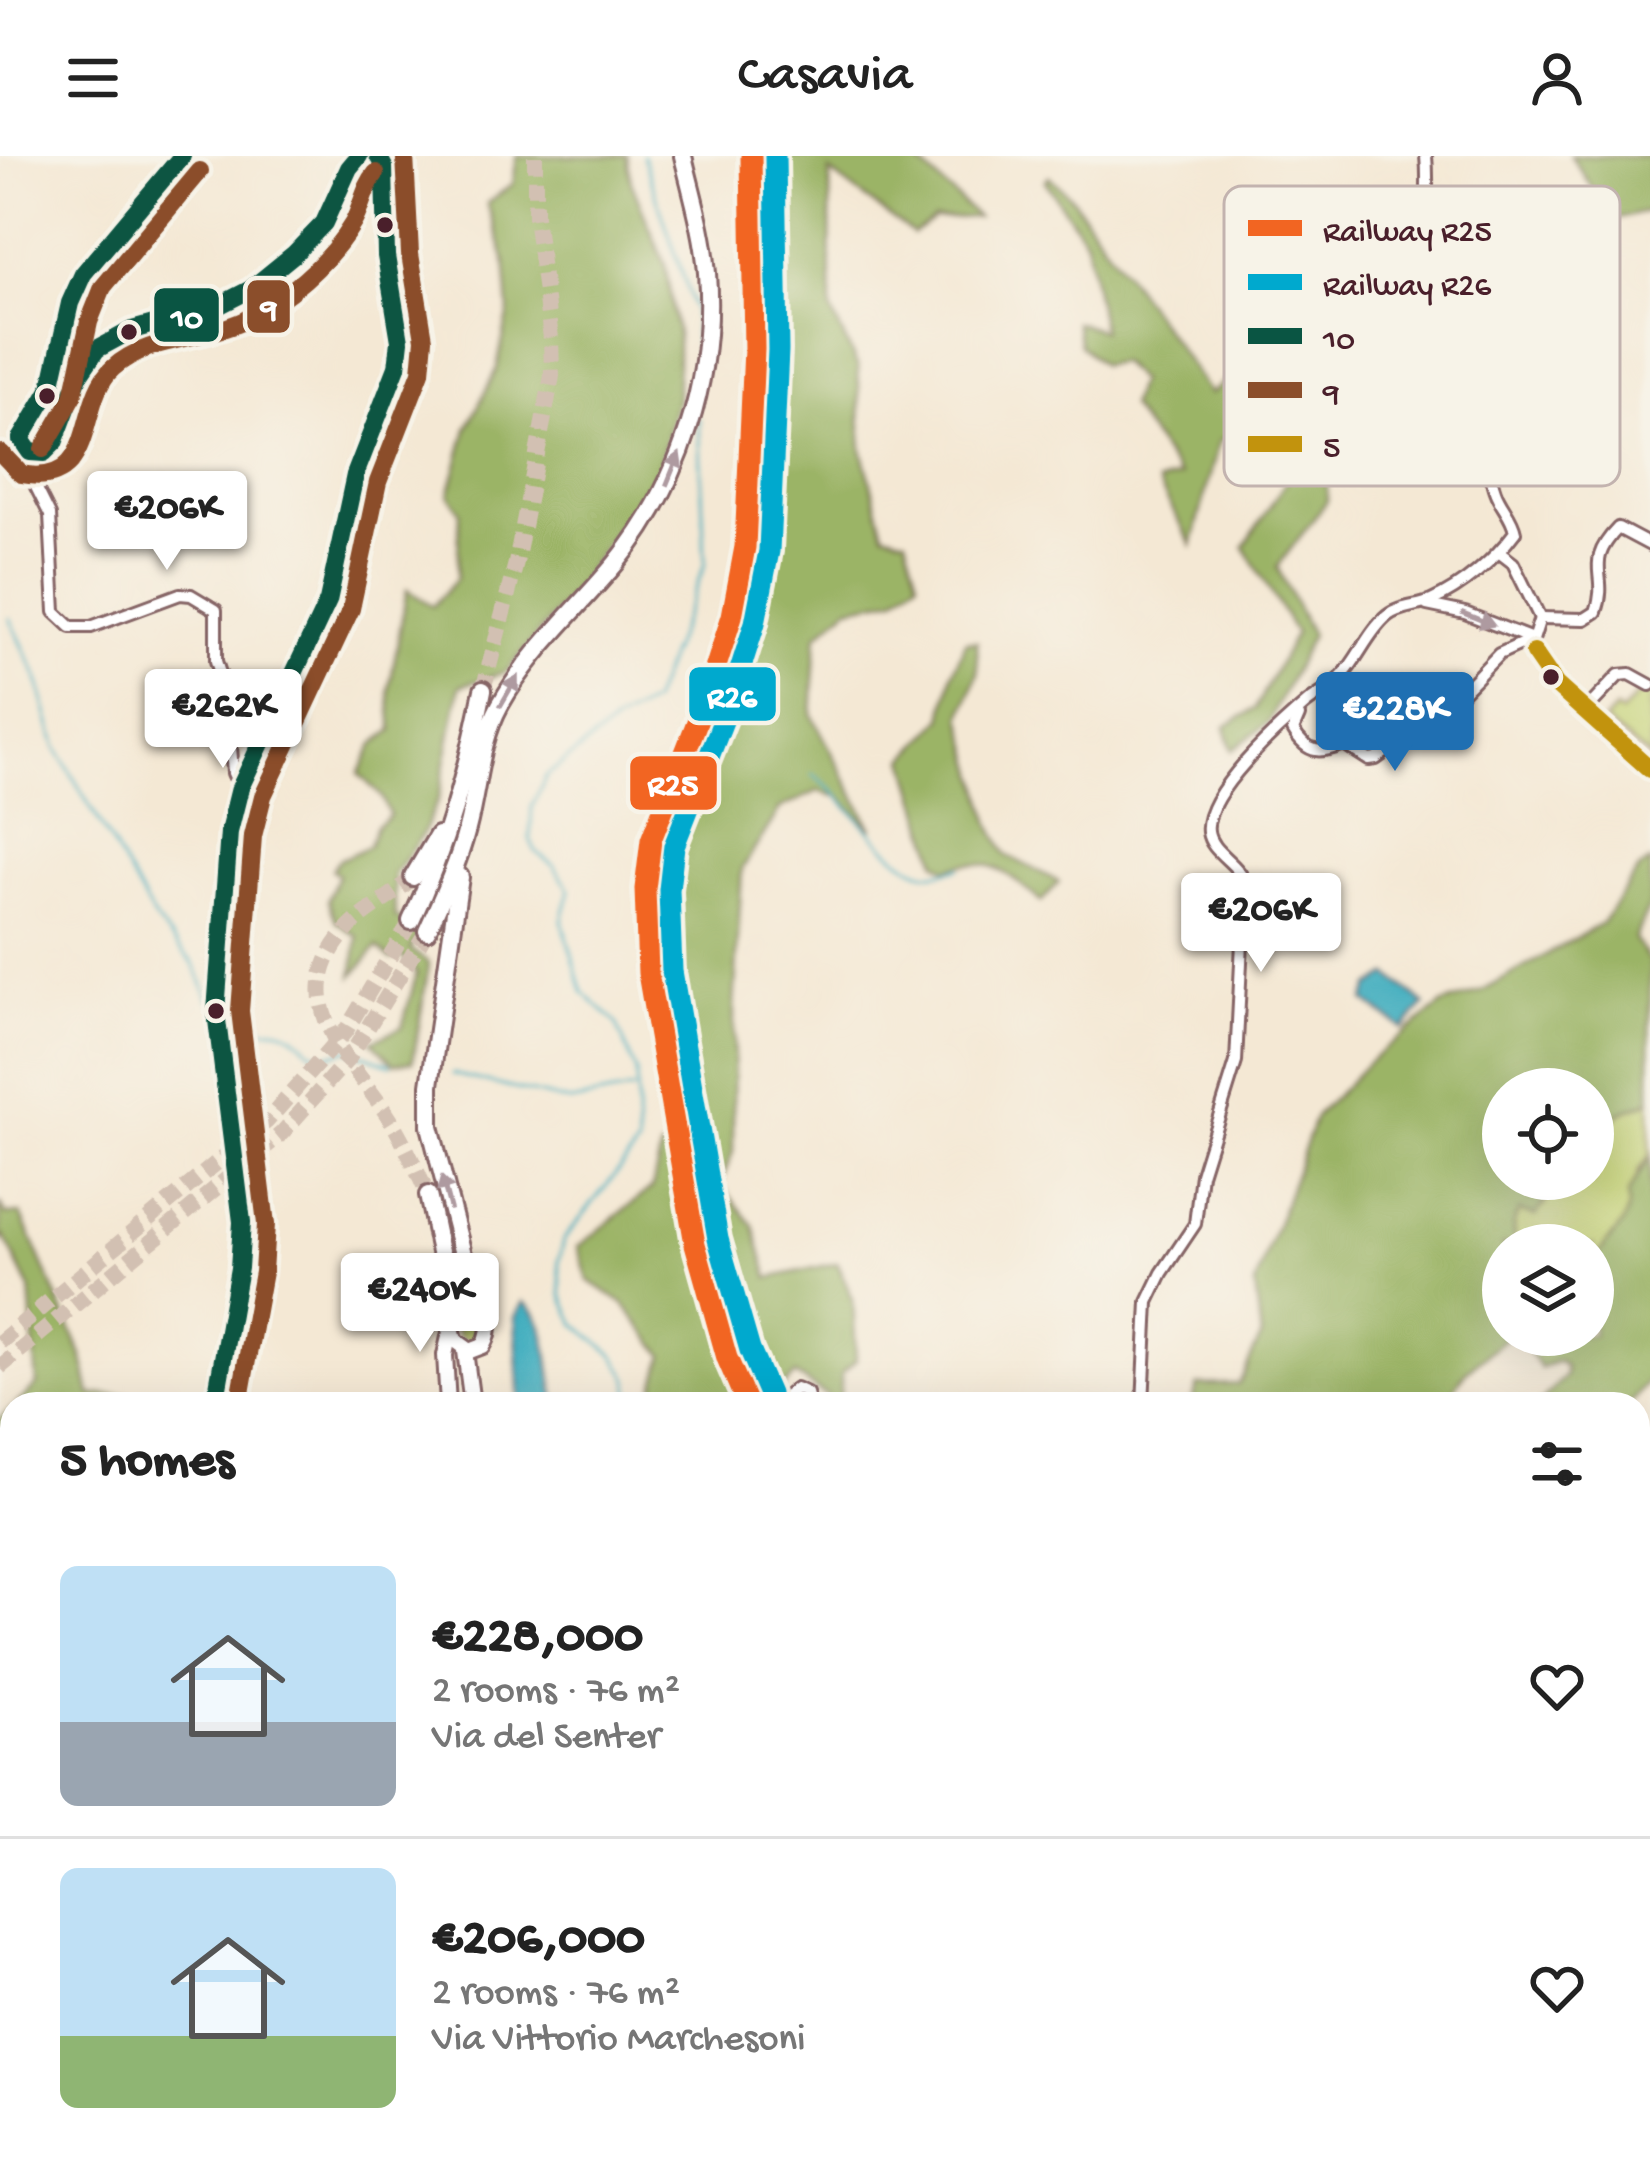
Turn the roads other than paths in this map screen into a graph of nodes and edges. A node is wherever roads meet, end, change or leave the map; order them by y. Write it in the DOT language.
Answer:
graph roads {
  1 [pos="182,156"];
  2 [pos="359,156"];
  3 [pos="378,156"];
  4 [pos="683,156"];
  5 [pos="1426,156"];
  6 [pos="1429,186"];
  7 [pos="21,439"];
  8 [pos="0,453"];
  9 [pos="1494,486"];
  10 [pos="1650,545"];
  11 [pos="1500,554"];
  12 [pos="1424,604"];
  13 [pos="1540,618"];
  14 [pos="1532,638"];
  15 [pos="1650,686"];
  16 [pos="483,690"];
  17 [pos="1302,707"];
  18 [pos="1584,712"];
  19 [pos="1650,770"];
  20 [pos="241,788"];
  21 [pos="459,826"];
  22 [pos="413,877"];
  23 [pos="419,926"];
  24 [pos="428,1195"];
  25 [pos="484,1303"];
  26 [pos="451,1304"];
  27 [pos="450,1330"];
  28 [pos="483,1346"];
  29 [pos="464,1350"];
  30 [pos="471,1377"];
  31 [pos="446,1385"];
  32 [pos="217,1392"];
  33 [pos="447,1392"];
  34 [pos="472,1392"];
  35 [pos="1143,1392"];
  1 -- 7 [label="street"];
  2 -- 7 [label="street"];
  3 -- 20 [label="street"];
  21 -- 4 [label="highway, one-way"];
  5 -- 6 [label="street"];
  7 -- 8 [label="street"];
  8 -- 20 [label="street"];
  9 -- 11 [label="street"];
  10 -- 13 [label="street"];
  11 -- 12 [label="street"];
  11 -- 13 [label="street"];
  12 -- 14 [label="street, one-way"];
  12 -- 17 [label="street"];
  13 -- 14 [label="street"];
  14 -- 17 [label="street"];
  14 -- 18 [label="street"];
  15 -- 18 [label="street"];
  16 -- 21 [label="highway"];
  17 -- 35 [label="street"];
  18 -- 19 [label="street"];
  20 -- 32 [label="street"];
  21 -- 22 [label="highway"];
  21 -- 23 [label="highway"];
  25 -- 21 [label="highway, one-way"];
  24 -- 26 [label="highway"];
  25 -- 26 [label="main road"];
  25 -- 28 [label="main road"];
  26 -- 27 [label="main road"];
  27 -- 29 [label="main road"];
  27 -- 31 [label="main road"];
  28 -- 29 [label="main road"];
  28 -- 30 [label="main road"];
  29 -- 30 [label="main road"];
  29 -- 31 [label="main road"];
  30 -- 34 [label="main road"];
  31 -- 33 [label="main road"];
}
